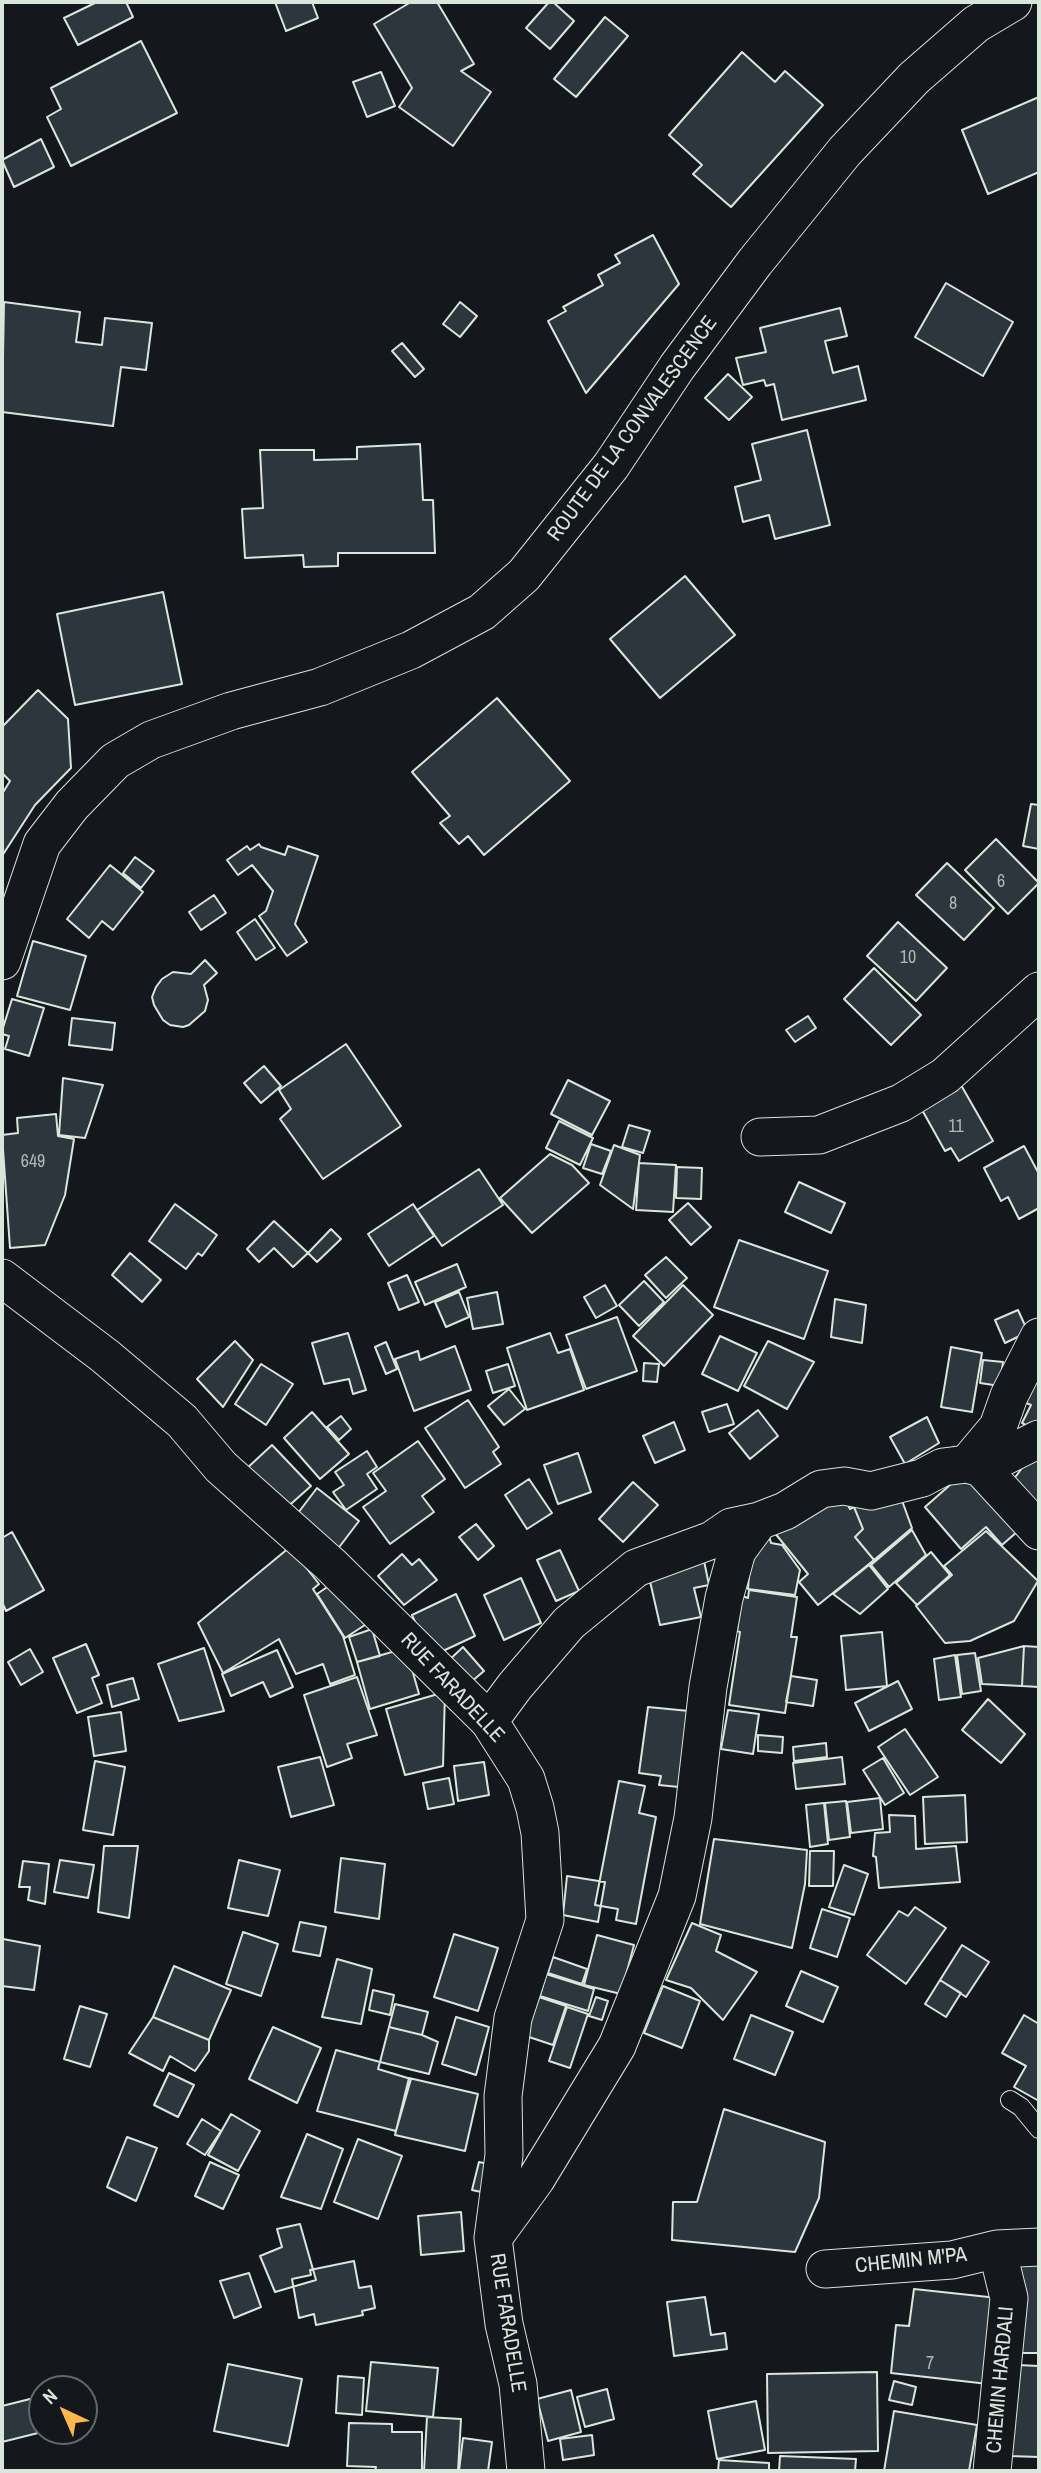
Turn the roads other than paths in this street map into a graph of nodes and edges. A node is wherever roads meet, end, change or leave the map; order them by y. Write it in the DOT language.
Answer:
graph roads {
  1 [pos="1013,2"];
  2 [pos="2,961"];
  3 [pos="1039,991"];
  4 [pos="760,1137"];
  5 [pos="2,1278"];
  6 [pos="1039,1338"];
  7 [pos="1039,1439"];
  8 [pos="974,1466"];
  9 [pos="759,1521"];
  10 [pos="1039,1531"];
  11 [pos="489,1721"];
  12 [pos="1010,2100"];
  13 [pos="1039,2129"];
  14 [pos="493,2238"];
  15 [pos="1039,2247"];
  16 [pos="997,2249"];
  17 [pos="824,2269"];
  18 [pos="526,2471"];
  19 [pos="992,2471"];
  1 -- 2 [label="street, ROUTE DE LA CONVALESCENCE"];
  3 -- 4 [label="street"];
  5 -- 11 [label="street, RUE FARADELLE"];
  6 -- 8 [label="street"];
  7 -- 8 [label="street"];
  8 -- 9 [label="street"];
  8 -- 10 [label="street"];
  9 -- 11 [label="street"];
  9 -- 14 [label="street"];
  11 -- 14 [label="street, RUE FARADELLE"];
  12 -- 13 [label="lane"];
  14 -- 18 [label="street, RUE FARADELLE"];
  15 -- 16 [label="street, CHEMIN M'PA"];
  16 -- 17 [label="street, CHEMIN M'PA"];
  16 -- 19 [label="street, CHEMIN HARDALI"];
}
